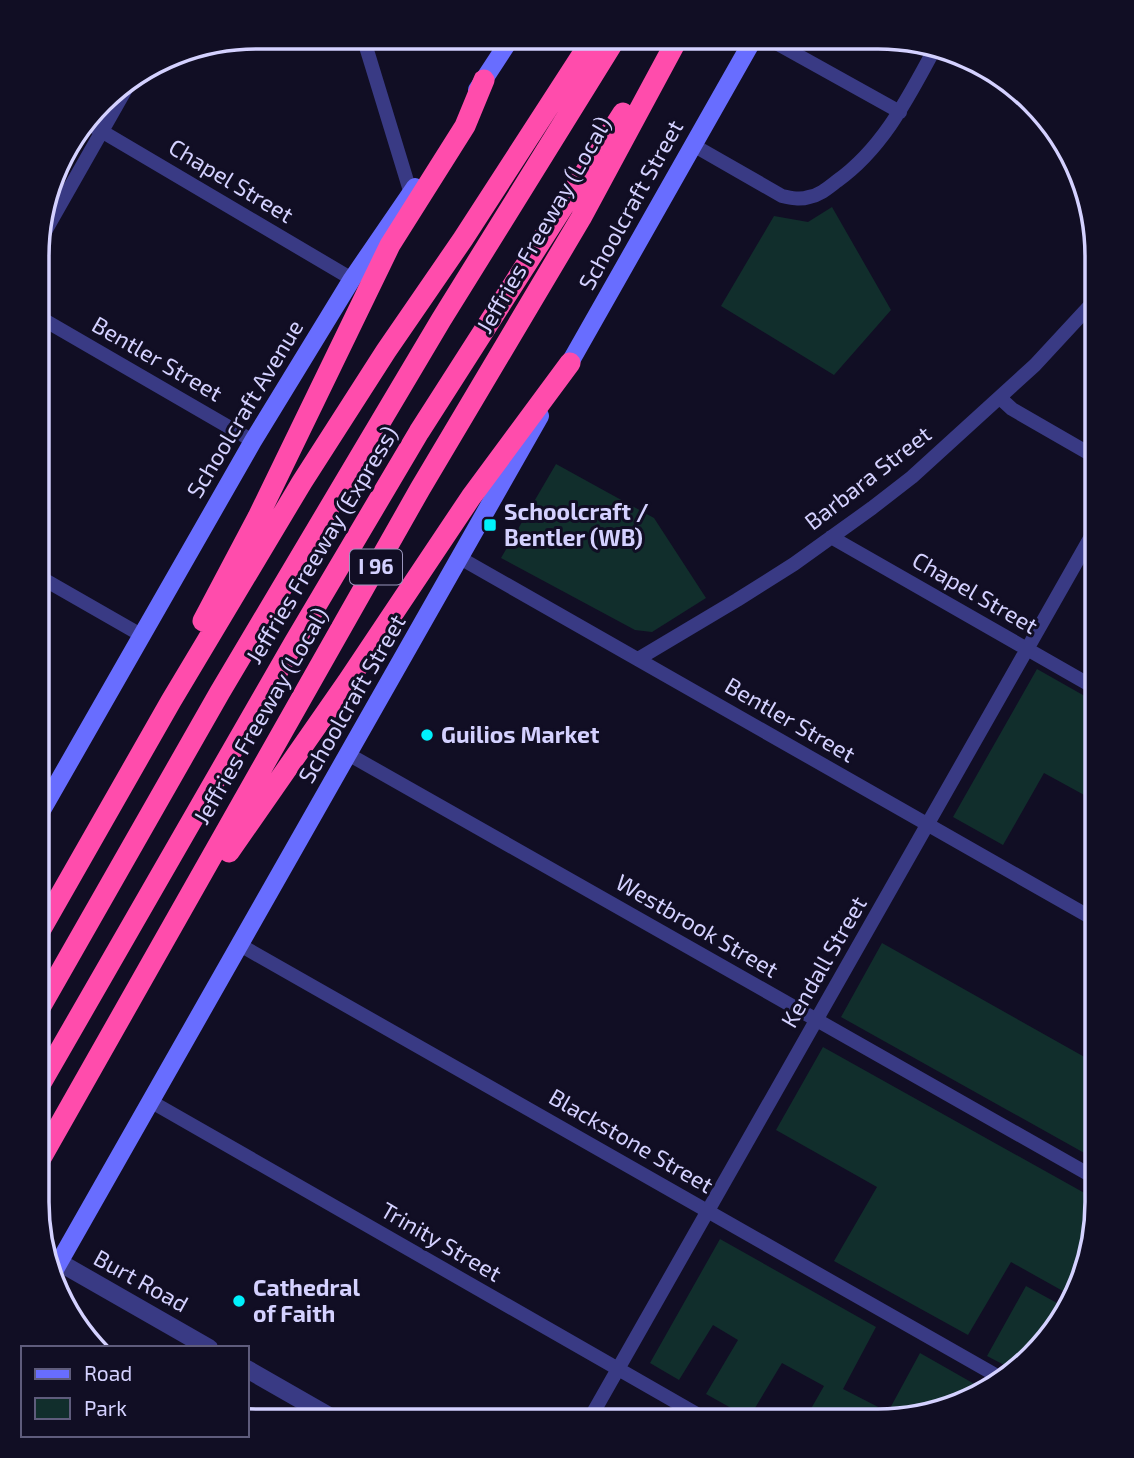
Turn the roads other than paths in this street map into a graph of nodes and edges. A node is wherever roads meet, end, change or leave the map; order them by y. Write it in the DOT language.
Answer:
graph roads {
  1 [pos="367,49"];
  2 [pos="503,49"];
  3 [pos="586,49"];
  4 [pos="609,49"];
  5 [pos="664,49"];
  6 [pos="672,49"];
  7 [pos="748,49"];
  8 [pos="787,49"];
  9 [pos="931,56"];
  10 [pos="484,80"];
  11 [pos="119,101"];
  12 [pos="900,112"];
  13 [pos="95,127"];
  14 [pos="102,131"];
  15 [pos="693,145"];
  16 [pos="411,194"];
  17 [pos="53,218"];
  18 [pos="352,279"];
  19 [pos="1085,311"];
  20 [pos="49,323"];
  21 [pos="570,362"];
  22 [pos="1000,398"];
  23 [pos="253,440"];
  24 [pos="1085,450"];
  25 [pos="831,537"];
  26 [pos="1085,547"];
  27 [pos="460,558"];
  28 [pos="49,582"];
  29 [pos="141,635"];
  30 [pos="1027,649"];
  31 [pos="638,659"];
  32 [pos="1085,682"];
  33 [pos="348,754"];
  34 [pos="49,796"];
  35 [pos="116,797"];
  36 [pos="928,824"];
  37 [pos="1085,914"];
  38 [pos="49,915"];
  39 [pos="240,945"];
  40 [pos="49,992"];
  41 [pos="816,1021"];
  42 [pos="49,1069"];
  43 [pos="76,1097"];
  44 [pos="150,1101"];
  45 [pos="49,1145"];
  46 [pos="1085,1172"];
  47 [pos="708,1211"];
  48 [pos="57,1259"];
  49 [pos="60,1267"];
  50 [pos="205,1346"];
  51 [pos="248,1370"];
  52 [pos="619,1370"];
  53 [pos="993,1373"];
  54 [pos="317,1409"];
  55 [pos="596,1409"];
  56 [pos="688,1409"];
  1 -- 16 [label="street"];
  2 -- 10 [label="main road, Schoolcraft Avenue"];
  3 -- 35 [label="highway"];
  4 -- 40 [label="highway, Jeffries Freeway (Express)"];
  5 -- 42 [label="highway, Jeffries Freeway (Express) / I 96"];
  6 -- 43 [label="highway, Jeffries Freeway (Local) / I 96"];
  7 -- 15 [label="main road, Schoolcraft Street"];
  8 -- 12 [label="street"];
  9 -- 12 [label="street"];
  10 -- 16 [label="main road, Schoolcraft Avenue"];
  10 -- 35 [label="highway"];
  11 -- 14 [label="street"];
  12 -- 15 [label="street"];
  13 -- 14 [label="street, Chapel Street"];
  14 -- 17 [label="street"];
  14 -- 18 [label="street, Chapel Street"];
  15 -- 21 [label="main road, Schoolcraft Street"];
  16 -- 18 [label="main road, Schoolcraft Avenue"];
  18 -- 23 [label="main road, Schoolcraft Avenue"];
  19 -- 22 [label="street, Barbara Street"];
  20 -- 23 [label="street, Bentler Street"];
  21 -- 27 [label="main road, Schoolcraft Street"];
  21 -- 43 [label="highway"];
  22 -- 24 [label="street"];
  22 -- 25 [label="street, Barbara Street"];
  23 -- 29 [label="main road, Schoolcraft Avenue"];
  25 -- 30 [label="street, Chapel Street"];
  25 -- 31 [label="street, Barbara Street"];
  26 -- 30 [label="street, Kendall Street"];
  27 -- 31 [label="street, Bentler Street"];
  27 -- 33 [label="main road, Schoolcraft Street"];
  28 -- 29 [label="street"];
  29 -- 34 [label="main road, Schoolcraft Avenue"];
  30 -- 32 [label="street, Chapel Street"];
  30 -- 36 [label="street, Kendall Street"];
  31 -- 36 [label="street, Bentler Street"];
  33 -- 39 [label="main road, Schoolcraft Street"];
  33 -- 41 [label="street, Westbrook Street"];
  35 -- 38 [label="highway"];
  36 -- 37 [label="street, Bentler Street"];
  36 -- 41 [label="street, Kendall Street"];
  39 -- 44 [label="main road, Schoolcraft Street"];
  39 -- 47 [label="street, Blackstone Street"];
  41 -- 46 [label="street, Westbrook Street"];
  41 -- 47 [label="street, Kendall Street"];
  43 -- 45 [label="highway, Jeffries Freeway (Local) / I 96"];
  44 -- 48 [label="main road, Schoolcraft Street"];
  44 -- 52 [label="street, Trinity Street"];
  47 -- 52 [label="street, Kendall Street"];
  47 -- 53 [label="street, Blackstone Street"];
  49 -- 50 [label="street, Burt Road"];
  51 -- 54 [label="street"];
  52 -- 55 [label="street, Kendall Street"];
  52 -- 56 [label="street, Trinity Street"];
}
